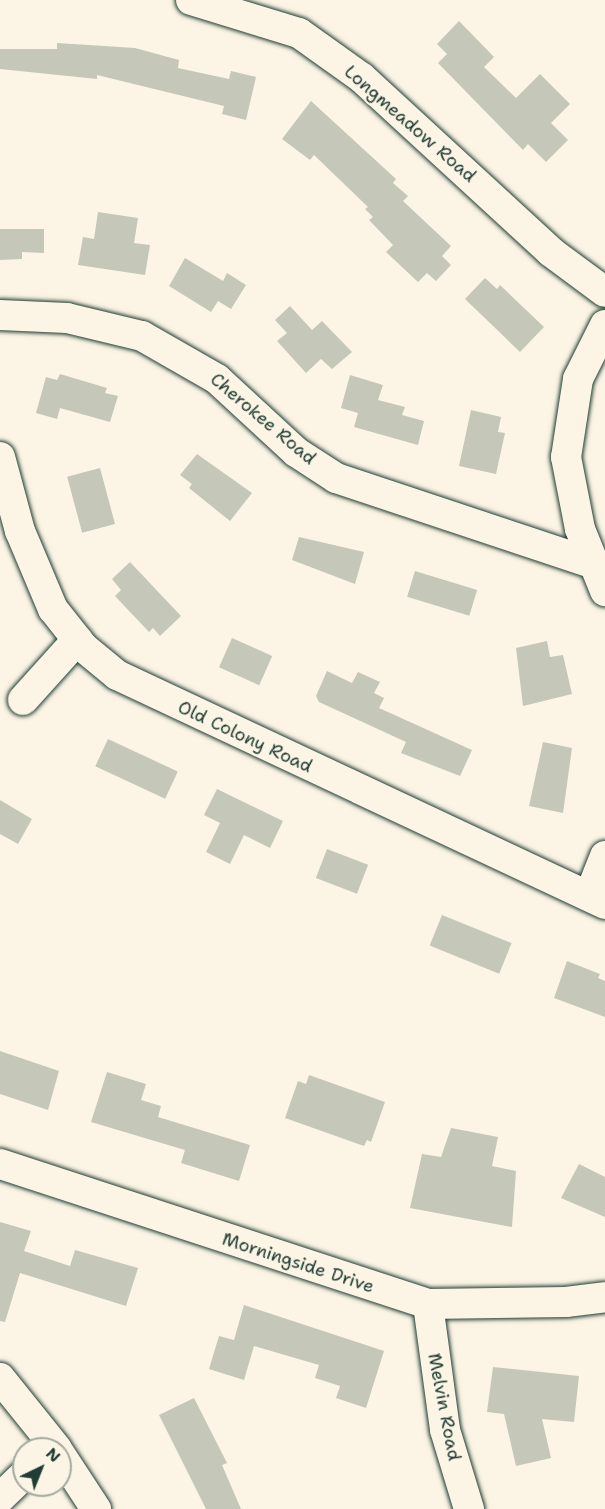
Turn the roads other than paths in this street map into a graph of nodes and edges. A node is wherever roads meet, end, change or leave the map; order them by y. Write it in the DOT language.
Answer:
graph roads {
  1 [pos="190,0"];
  2 [pos="605,292"];
  3 [pos="0,315"];
  4 [pos="605,325"];
  5 [pos="0,457"];
  6 [pos="592,563"];
  7 [pos="605,591"];
  8 [pos="77,640"];
  9 [pos="23,700"];
  10 [pos="605,856"];
  11 [pos="597,900"];
  12 [pos="0,1164"];
  13 [pos="605,1297"];
  14 [pos="428,1304"];
  15 [pos="0,1378"];
  16 [pos="47,1437"];
  17 [pos="72,1473"];
  18 [pos="12,1486"];
  19 [pos="0,1498"];
  20 [pos="96,1509"];
  21 [pos="469,1509"];
  1 -- 2 [label="street, Longmeadow Road"];
  3 -- 6 [label="street, Cherokee Road"];
  4 -- 6 [label="street"];
  5 -- 8 [label="street, Old Colony Road"];
  6 -- 7 [label="street"];
  8 -- 9 [label="street"];
  8 -- 11 [label="street, Old Colony Road"];
  10 -- 11 [label="street"];
  12 -- 14 [label="street, Morningside Drive"];
  13 -- 14 [label="street, Morningside Drive"];
  14 -- 21 [label="street, Melvin Road"];
  15 -- 16 [label="street"];
  17 -- 20 [label="street"];
  18 -- 19 [label="street"];
}
